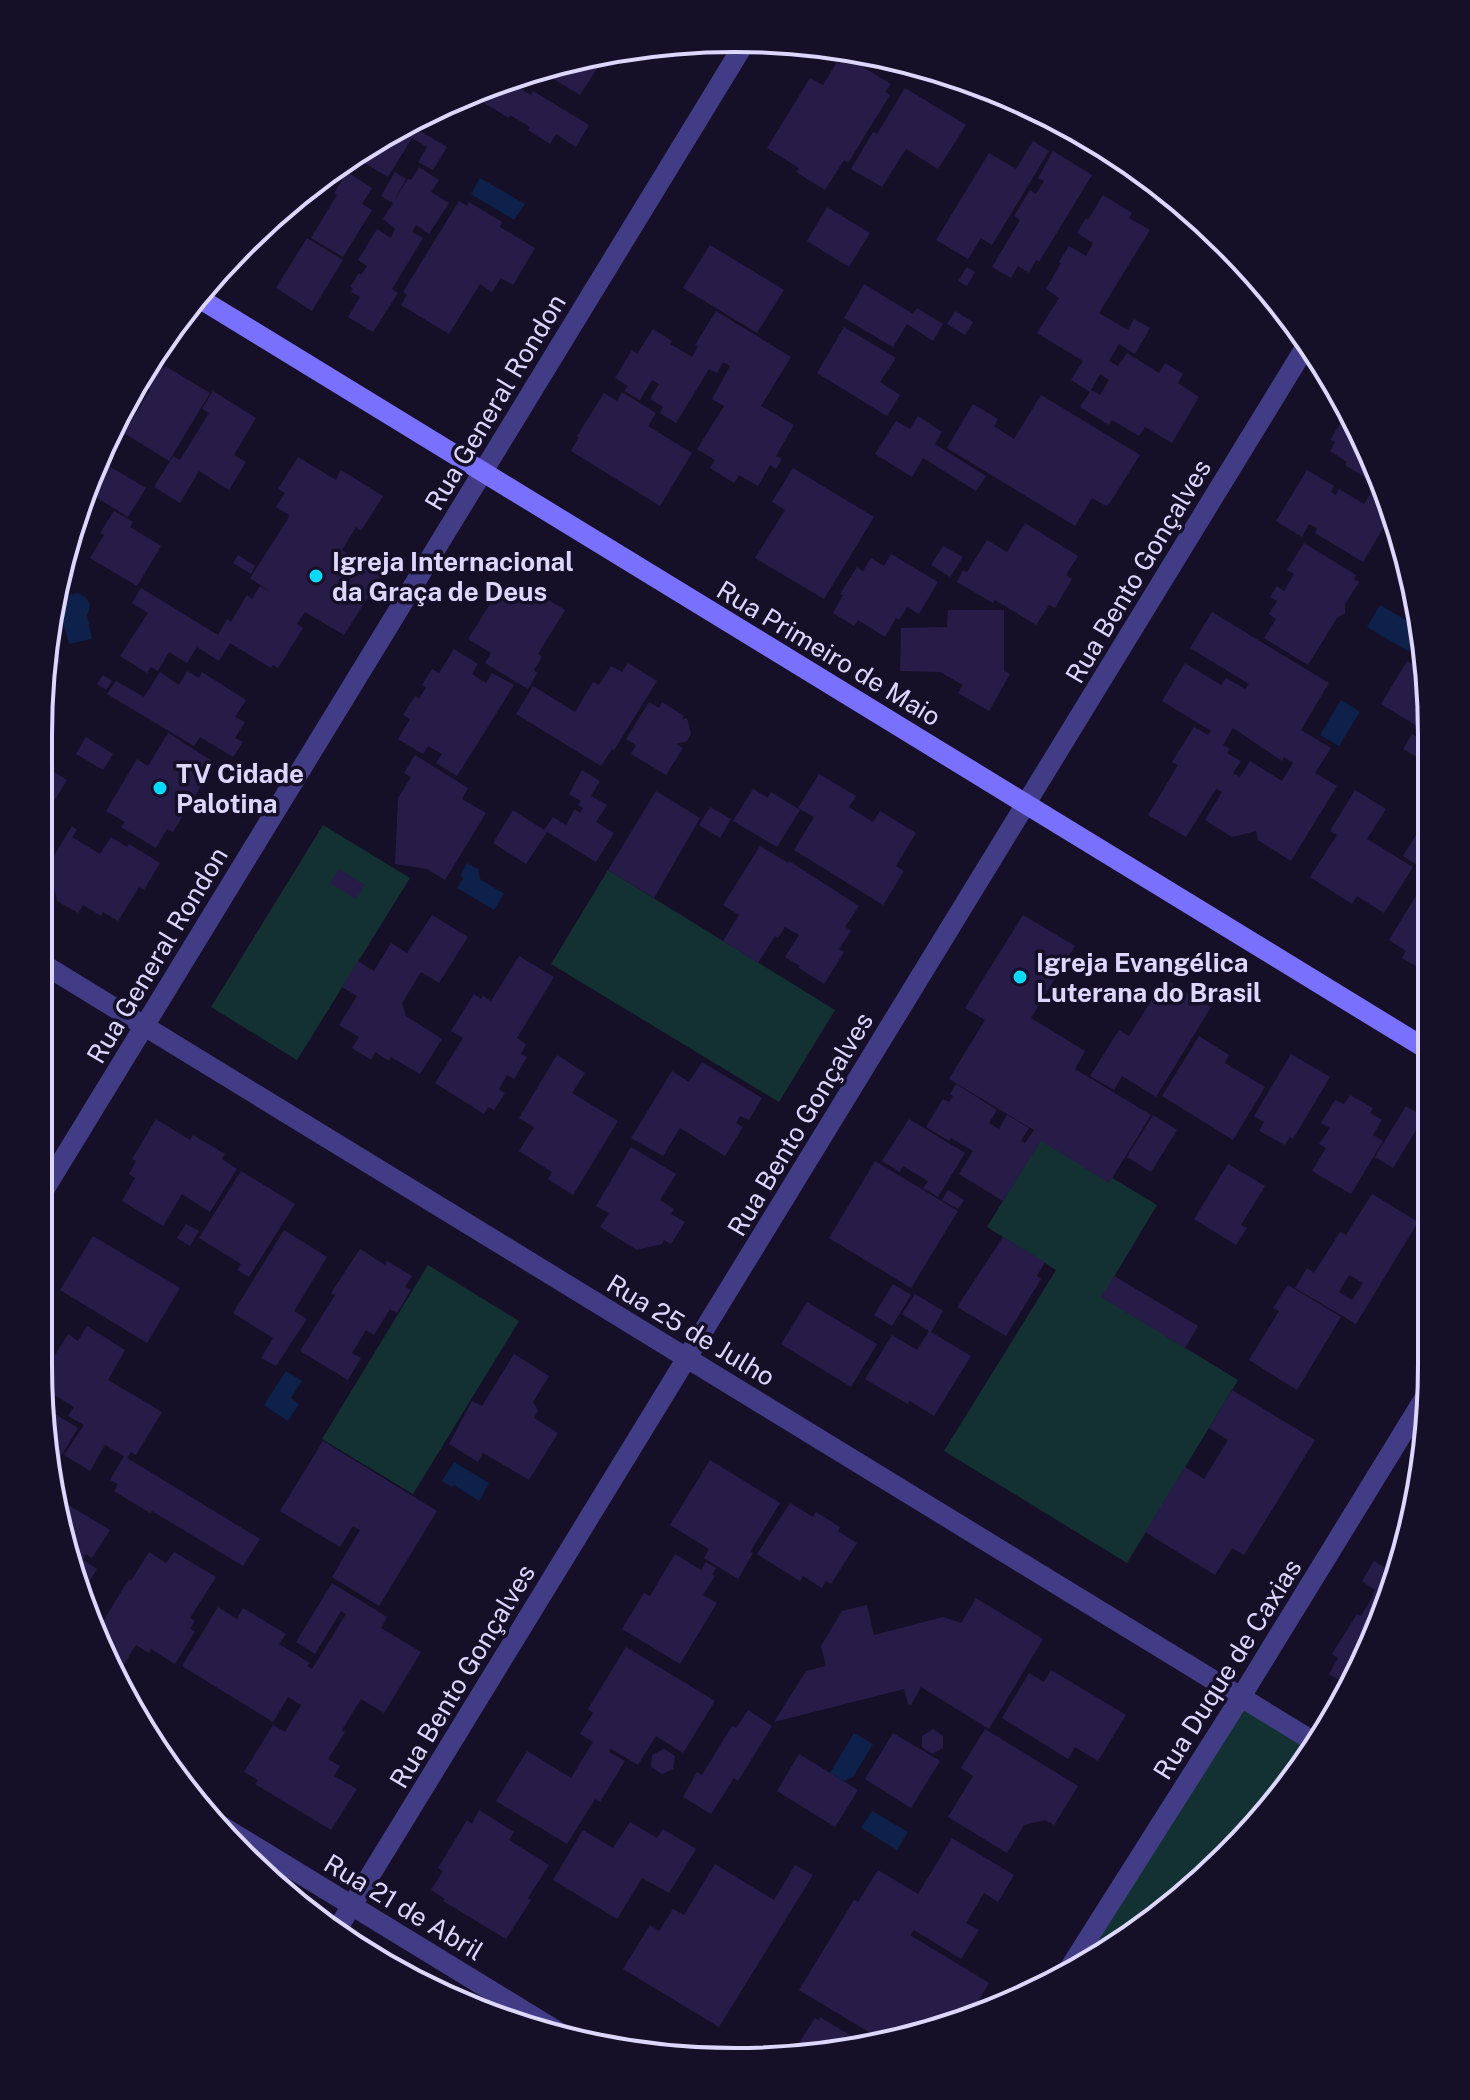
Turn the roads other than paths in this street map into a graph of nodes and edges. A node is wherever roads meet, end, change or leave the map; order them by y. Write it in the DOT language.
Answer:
graph roads {
  1 [pos="739,52"];
  2 [pos="206,303"];
  3 [pos="1301,354"];
  4 [pos="483,471"];
  5 [pos="1026,804"];
  6 [pos="52,970"];
  7 [pos="144,1026"];
  8 [pos="1418,1044"];
  9 [pos="52,1177"];
  10 [pos="687,1358"];
  11 [pos="1417,1410"];
  12 [pos="1241,1697"];
  13 [pos="1307,1738"];
  14 [pos="245,1840"];
  15 [pos="352,1906"];
  16 [pos="341,1923"];
  17 [pos="1078,1955"];
  18 [pos="537,2019"];
  1 -- 4 [label="street, Rua General Rondon"];
  2 -- 4 [label="street, Rua Primeiro de Maio"];
  3 -- 5 [label="street, Rua Bento Gonçalves"];
  4 -- 5 [label="street, Rua Primeiro de Maio"];
  4 -- 7 [label="street, Rua General Rondon"];
  5 -- 8 [label="street, Rua Primeiro de Maio"];
  5 -- 10 [label="street, Rua Bento Gonçalves"];
  6 -- 7 [label="street, Rua 25 de Julho"];
  7 -- 9 [label="street, Rua General Rondon"];
  7 -- 10 [label="street, Rua 25 de Julho"];
  10 -- 12 [label="street, Rua 25 de Julho"];
  10 -- 15 [label="street, Rua Bento Gonçalves"];
  11 -- 12 [label="street, Rua Duque de Caxias"];
  12 -- 13 [label="street, Rua 25 de Julho"];
  12 -- 17 [label="street, Rua Duque de Caxias"];
  14 -- 15 [label="street, Rua 21 de Abril"];
  15 -- 16 [label="street, Rua Bento Gonçalves"];
  15 -- 18 [label="street, Rua 21 de Abril"];
}
